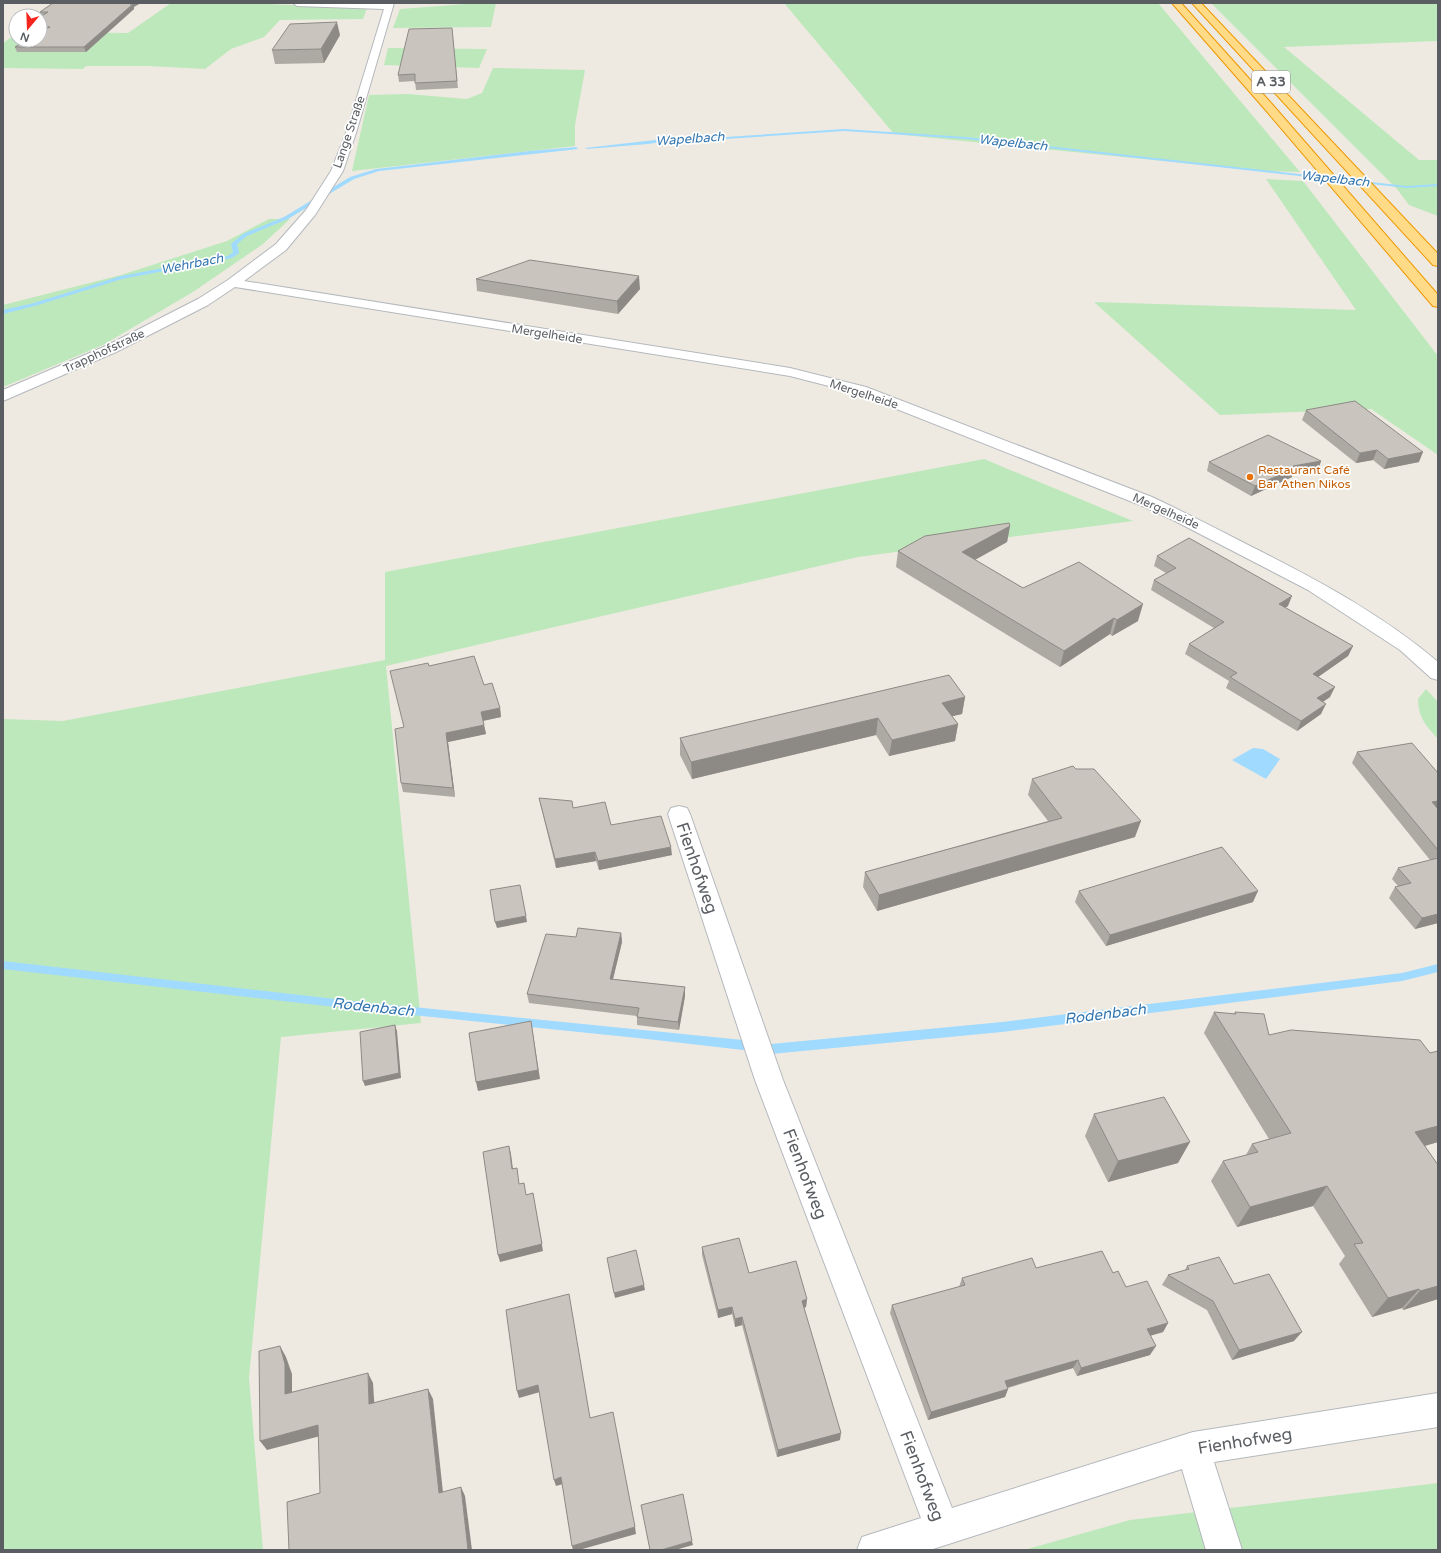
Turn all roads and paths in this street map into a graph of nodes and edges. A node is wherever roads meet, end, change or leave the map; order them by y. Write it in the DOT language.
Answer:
graph roads {
  1 [pos="297,3"];
  2 [pos="1176,3"];
  3 [pos="1196,3"];
  4 [pos="389,5"];
  5 [pos="1438,262"];
  6 [pos="233,283"];
  7 [pos="203,302"];
  8 [pos="1438,303"];
  9 [pos="3,396"];
  10 [pos="1438,673"];
  11 [pos="679,814"];
  12 [pos="1438,1410"];
  13 [pos="1192,1449"];
  14 [pos="943,1529"];
  15 [pos="875,1550"];
  16 [pos="1224,1550"];
  1 -- 4 [label="street"];
  2 -- 8 [label="highway, A 33"];
  3 -- 5 [label="highway, A 33"];
  4 -- 6 [label="street, Lange Straße"];
  6 -- 7 [label="street, Lange Straße"];
  6 -- 10 [label="street, Mergelheide"];
  7 -- 9 [label="street, Trapphofstraße"];
  11 -- 14 [label="street, Fienhofweg"];
  12 -- 13 [label="street, Fienhofweg"];
  13 -- 14 [label="street, Fienhofweg"];
  13 -- 16 [label="street"];
  14 -- 15 [label="street, Fienhofweg"];
}
